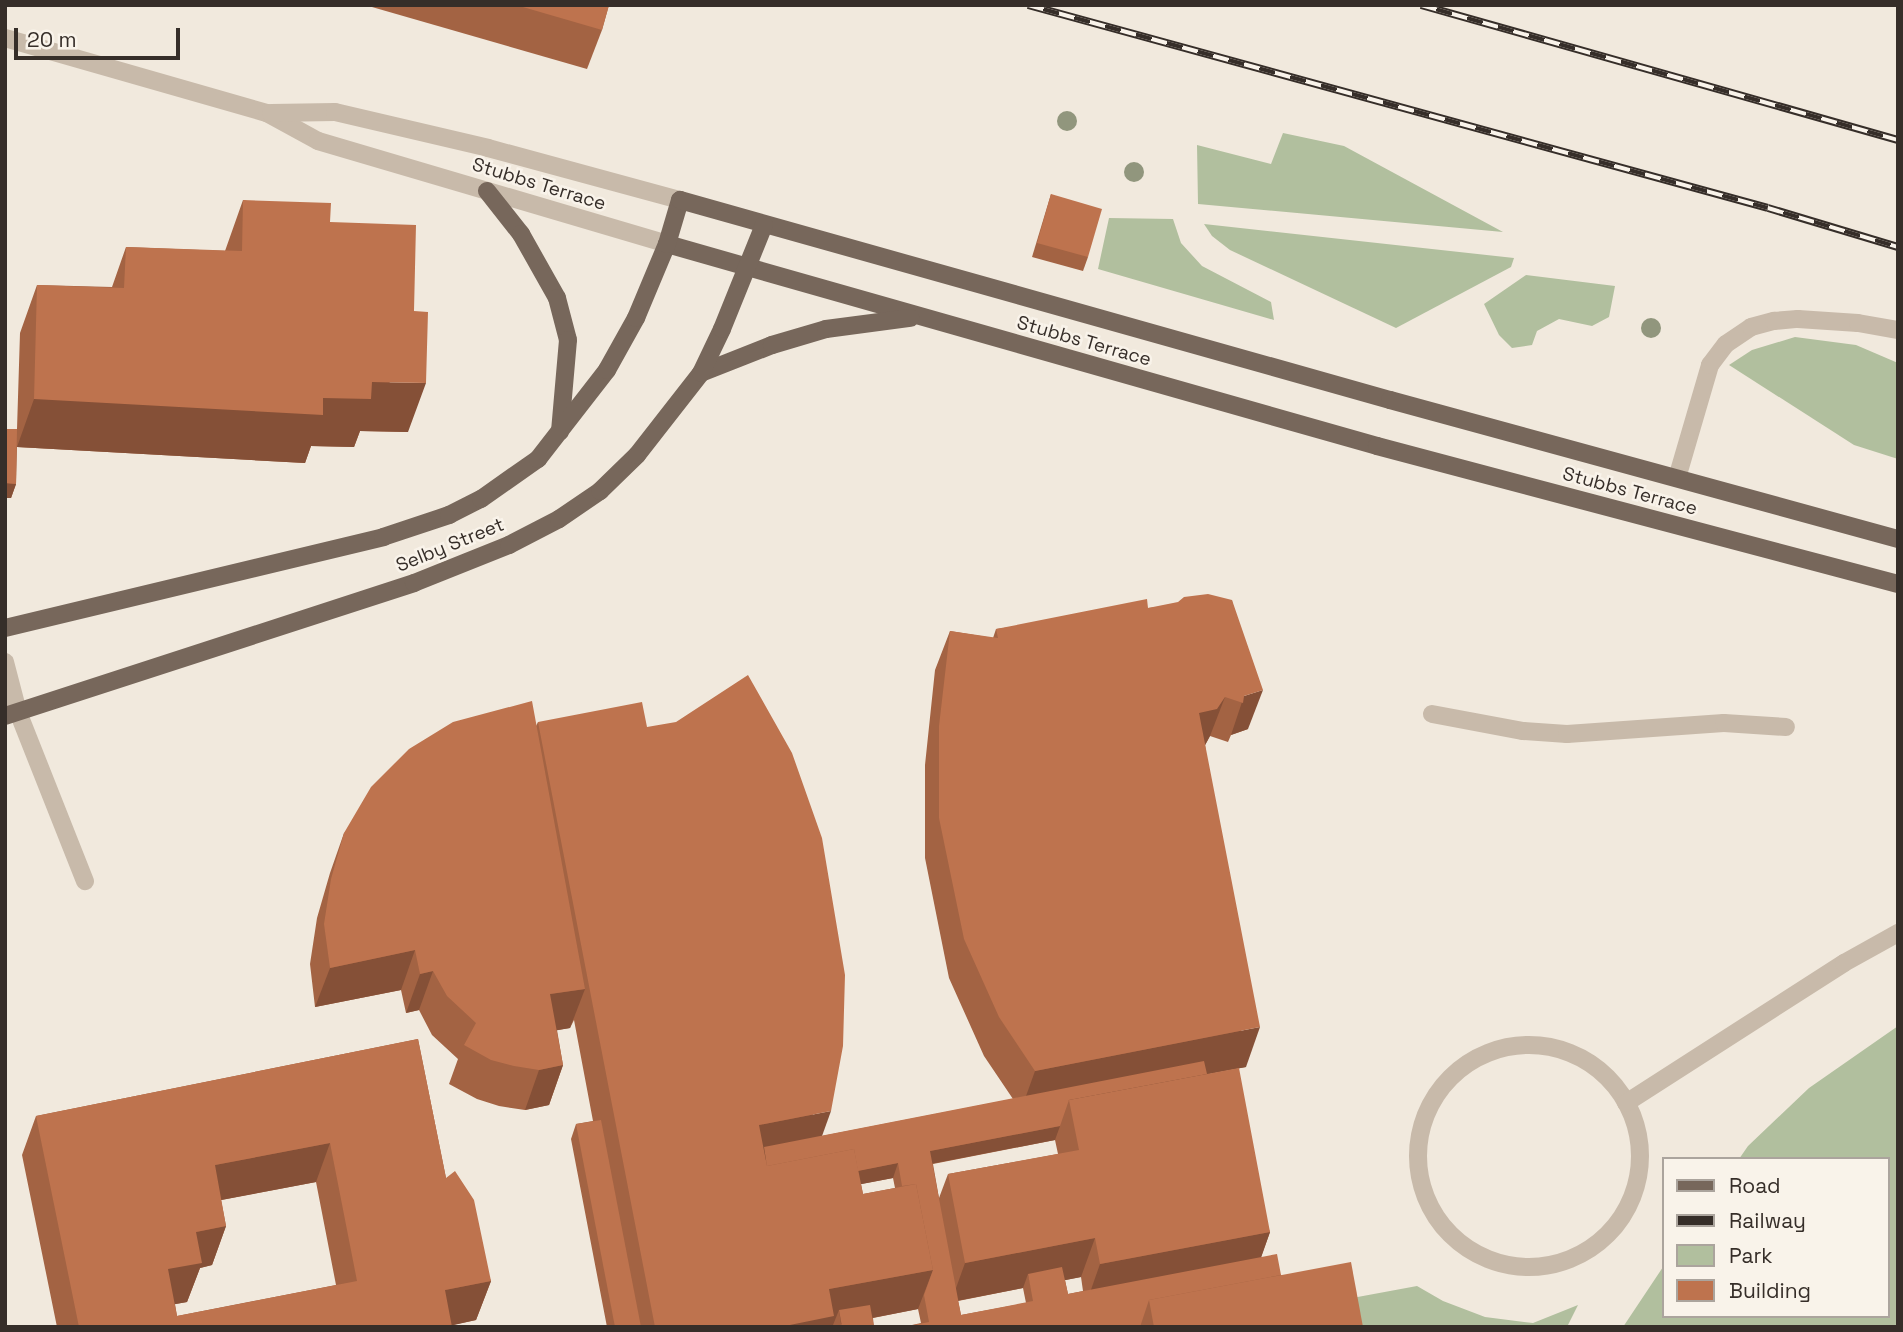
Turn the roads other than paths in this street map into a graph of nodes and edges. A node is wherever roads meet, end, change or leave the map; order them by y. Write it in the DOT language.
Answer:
graph roads {
  1 [pos="5,38"];
  2 [pos="267,113"];
  3 [pos="487,191"];
  4 [pos="680,200"];
  5 [pos="764,225"];
  6 [pos="667,244"];
  7 [pos="747,268"];
  8 [pos="924,317"];
  9 [pos="1898,330"];
  10 [pos="701,373"];
  11 [pos="559,432"];
  12 [pos="1677,478"];
  13 [pos="1898,539"];
  14 [pos="1898,584"];
  15 [pos="5,628"];
  16 [pos="5,662"];
  17 [pos="12,714"];
  18 [pos="1432,714"];
  19 [pos="1786,727"];
  20 [pos="85,881"];
  21 [pos="1898,933"];
  22 [pos="1626,1103"];
  1 -- 2 [label="street, Stubbs Terrace"];
  2 -- 3 [label="street, Stubbs Terrace"];
  2 -- 4 [label="street, Stubbs Terrace"];
  3 -- 6 [label="street, Stubbs Terrace"];
  3 -- 11 [label="main road"];
  4 -- 5 [label="main road, Stubbs Terrace"];
  4 -- 6 [label="main road, Selby Street"];
  5 -- 7 [label="main road, Selby Street"];
  5 -- 12 [label="main road, Stubbs Terrace"];
  6 -- 7 [label="main road, Stubbs Terrace"];
  6 -- 11 [label="main road, Selby Street"];
  7 -- 8 [label="main road, Stubbs Terrace"];
  7 -- 10 [label="main road, Selby Street"];
  8 -- 10 [label="main road"];
  8 -- 14 [label="main road, Stubbs Terrace"];
  9 -- 12 [label="street"];
  10 -- 17 [label="main road, Selby Street"];
  11 -- 15 [label="main road, Selby Street"];
  12 -- 13 [label="main road, Stubbs Terrace"];
  16 -- 17 [label="street"];
  17 -- 20 [label="street"];
  18 -- 19 [label="street"];
  21 -- 22 [label="street"];
  22 -- 22 [label="street"];
}
